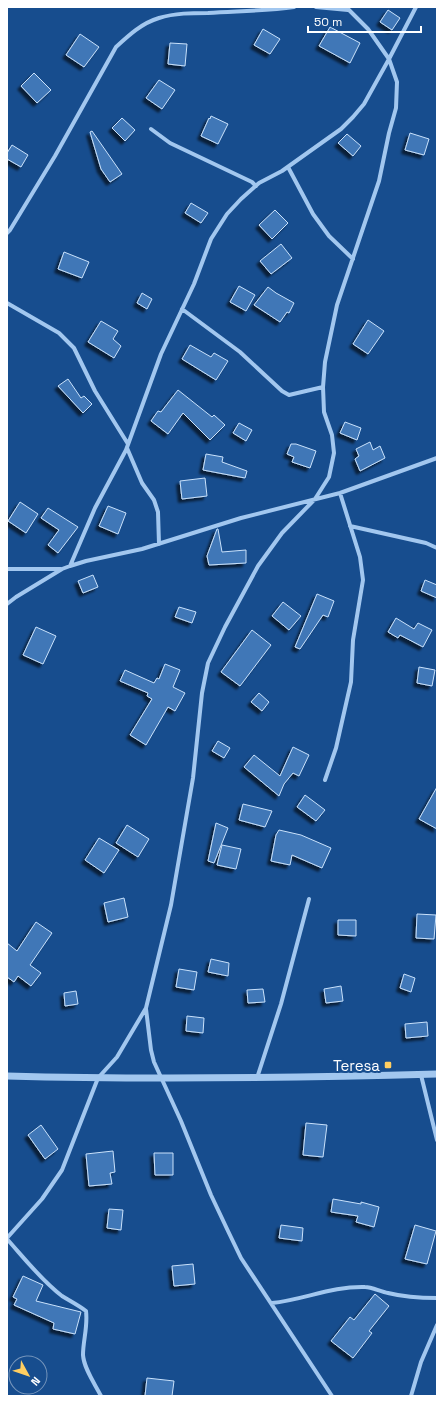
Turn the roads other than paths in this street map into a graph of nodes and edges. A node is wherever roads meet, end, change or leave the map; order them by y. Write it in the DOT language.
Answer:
graph roads {
  1 [pos="294,7"];
  2 [pos="316,7"];
  3 [pos="416,7"];
  4 [pos="347,8"];
  5 [pos="389,59"];
  6 [pos="151,129"];
  7 [pos="288,167"];
  8 [pos="256,186"];
  9 [pos="7,233"];
  10 [pos="353,259"];
  11 [pos="7,302"];
  12 [pos="182,309"];
  13 [pos="323,387"];
  14 [pos="127,446"];
  15 [pos="437,458"];
  16 [pos="340,493"];
  17 [pos="315,499"];
  18 [pos="350,526"];
  19 [pos="159,544"];
  20 [pos="437,548"];
  21 [pos="70,566"];
  22 [pos="7,568"];
  23 [pos="62,569"];
  24 [pos="7,604"];
  25 [pos="325,780"];
  26 [pos="309,899"];
  27 [pos="146,1008"];
  28 [pos="437,1074"];
  29 [pos="421,1075"];
  30 [pos="7,1076"];
  31 [pos="98,1078"];
  32 [pos="161,1078"];
  33 [pos="256,1078"];
  34 [pos="437,1140"];
  35 [pos="7,1238"];
  36 [pos="437,1298"];
  37 [pos="272,1303"];
  38 [pos="437,1325"];
  39 [pos="100,1396"];
  40 [pos="332,1396"];
  41 [pos="411,1396"];
  1 -- 9 [label="street"];
  2 -- 4 [label="street"];
  3 -- 5 [label="street"];
  4 -- 5 [label="street"];
  5 -- 7 [label="street"];
  5 -- 10 [label="street"];
  6 -- 8 [label="street"];
  7 -- 8 [label="street"];
  7 -- 10 [label="street"];
  8 -- 12 [label="street"];
  10 -- 13 [label="street"];
  11 -- 14 [label="street"];
  12 -- 13 [label="street"];
  12 -- 14 [label="street"];
  13 -- 17 [label="street"];
  14 -- 19 [label="street"];
  14 -- 21 [label="street"];
  15 -- 16 [label="street"];
  16 -- 17 [label="street"];
  16 -- 18 [label="street"];
  17 -- 19 [label="street"];
  17 -- 27 [label="street"];
  18 -- 20 [label="street"];
  18 -- 25 [label="street"];
  19 -- 21 [label="street"];
  21 -- 23 [label="street"];
  22 -- 23 [label="street"];
  23 -- 24 [label="street"];
  26 -- 33 [label="street"];
  27 -- 31 [label="street"];
  27 -- 32 [label="street"];
  28 -- 29 [label="street"];
  29 -- 33 [label="street"];
  29 -- 34 [label="street"];
  30 -- 31 [label="street"];
  31 -- 32 [label="street"];
  31 -- 35 [label="street"];
  32 -- 33 [label="street"];
  32 -- 37 [label="street"];
  35 -- 39 [label="street"];
  36 -- 37 [label="street"];
  37 -- 40 [label="street"];
  38 -- 41 [label="street"];
}
